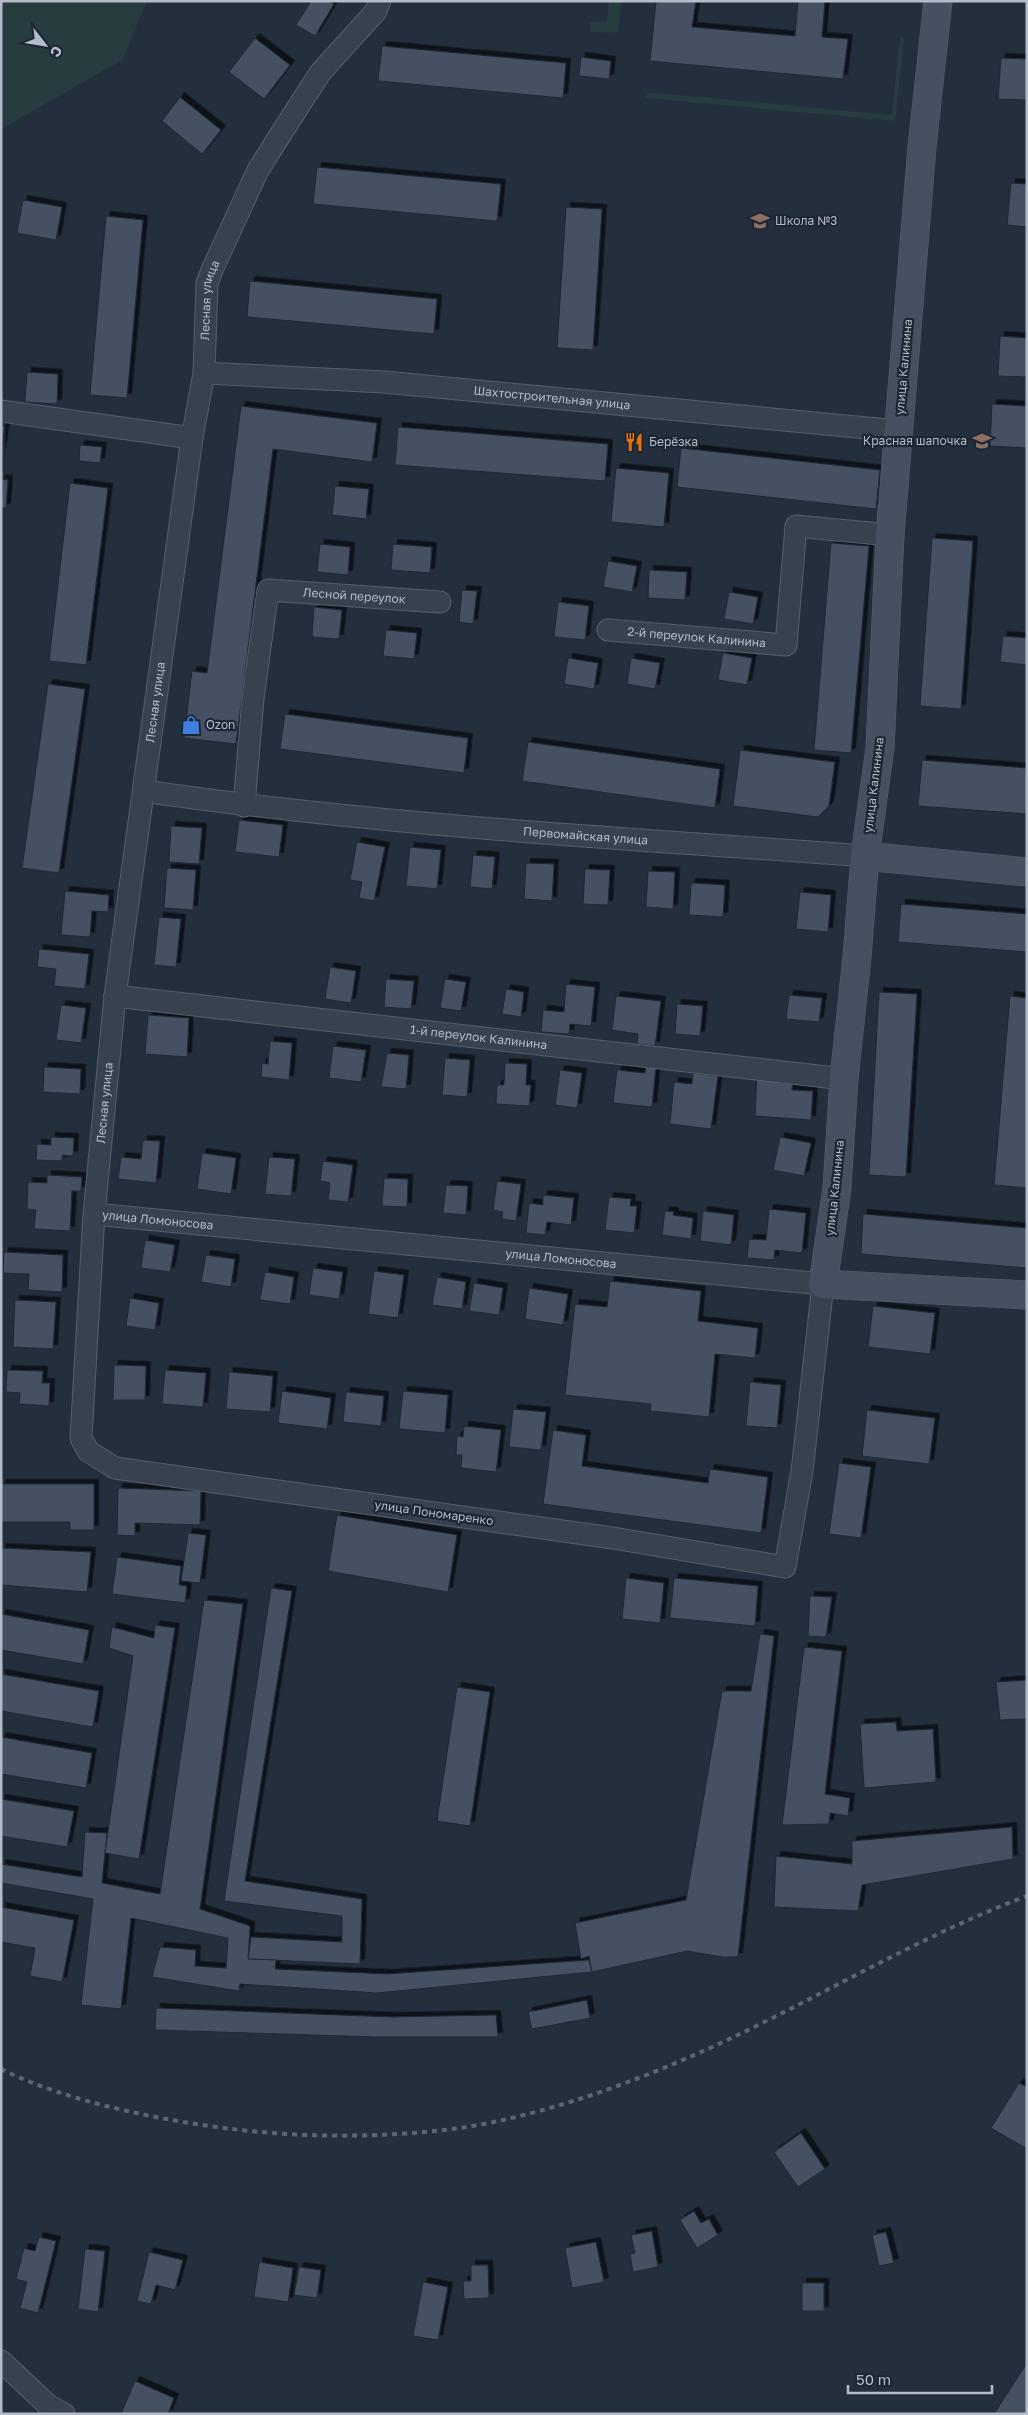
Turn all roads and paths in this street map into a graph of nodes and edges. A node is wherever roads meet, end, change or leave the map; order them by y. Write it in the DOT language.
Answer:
graph roads {
  1 [pos="380,1"];
  2 [pos="938,1"];
  3 [pos="204,373"];
  4 [pos="1,411"];
  5 [pos="899,431"];
  6 [pos="192,438"];
  7 [pos="890,535"];
  8 [pos="440,602"];
  9 [pos="608,630"];
  10 [pos="144,791"];
  11 [pos="244,806"];
  12 [pos="865,856"];
  13 [pos="1027,872"];
  14 [pos="114,996"];
  15 [pos="844,1079"];
  16 [pos="94,1214"];
  17 [pos="824,1284"];
  18 [pos="1027,1295"];
  19 [pos="88,1451"];
  20 [pos="785,1567"];
  21 [pos="1,2361"];
  22 [pos="64,2414"];
  1 -- 3 [label="street, Лесная улица"];
  2 -- 5 [label="street, улица Калинина"];
  3 -- 5 [label="street, Шахтостроительная улица"];
  3 -- 6 [label="street, Лесная улица"];
  4 -- 6 [label="street"];
  5 -- 7 [label="street, улица Калинина"];
  6 -- 10 [label="street, Лесная улица"];
  7 -- 9 [label="street, 2-й переулок Калинина"];
  7 -- 12 [label="street, улица Калинина"];
  8 -- 11 [label="street, Лесной переулок"];
  10 -- 11 [label="street, Первомайская улица"];
  10 -- 14 [label="street, Лесная улица"];
  11 -- 12 [label="street, Первомайская улица"];
  12 -- 13 [label="street, Первомайская улица"];
  12 -- 15 [label="street, улица Калинина"];
  14 -- 15 [label="street, 1-й переулок Калинина"];
  14 -- 16 [label="street, Лесная улица"];
  15 -- 17 [label="street, улица Калинина"];
  16 -- 17 [label="street, улица Ломоносова"];
  16 -- 19 [label="street, Лесная улица"];
  17 -- 18 [label="street, улица Ломоносова"];
  17 -- 20 [label="street, улица Калинина"];
  19 -- 20 [label="street, улица Пономаренко"];
  21 -- 22 [label="street"];
}
